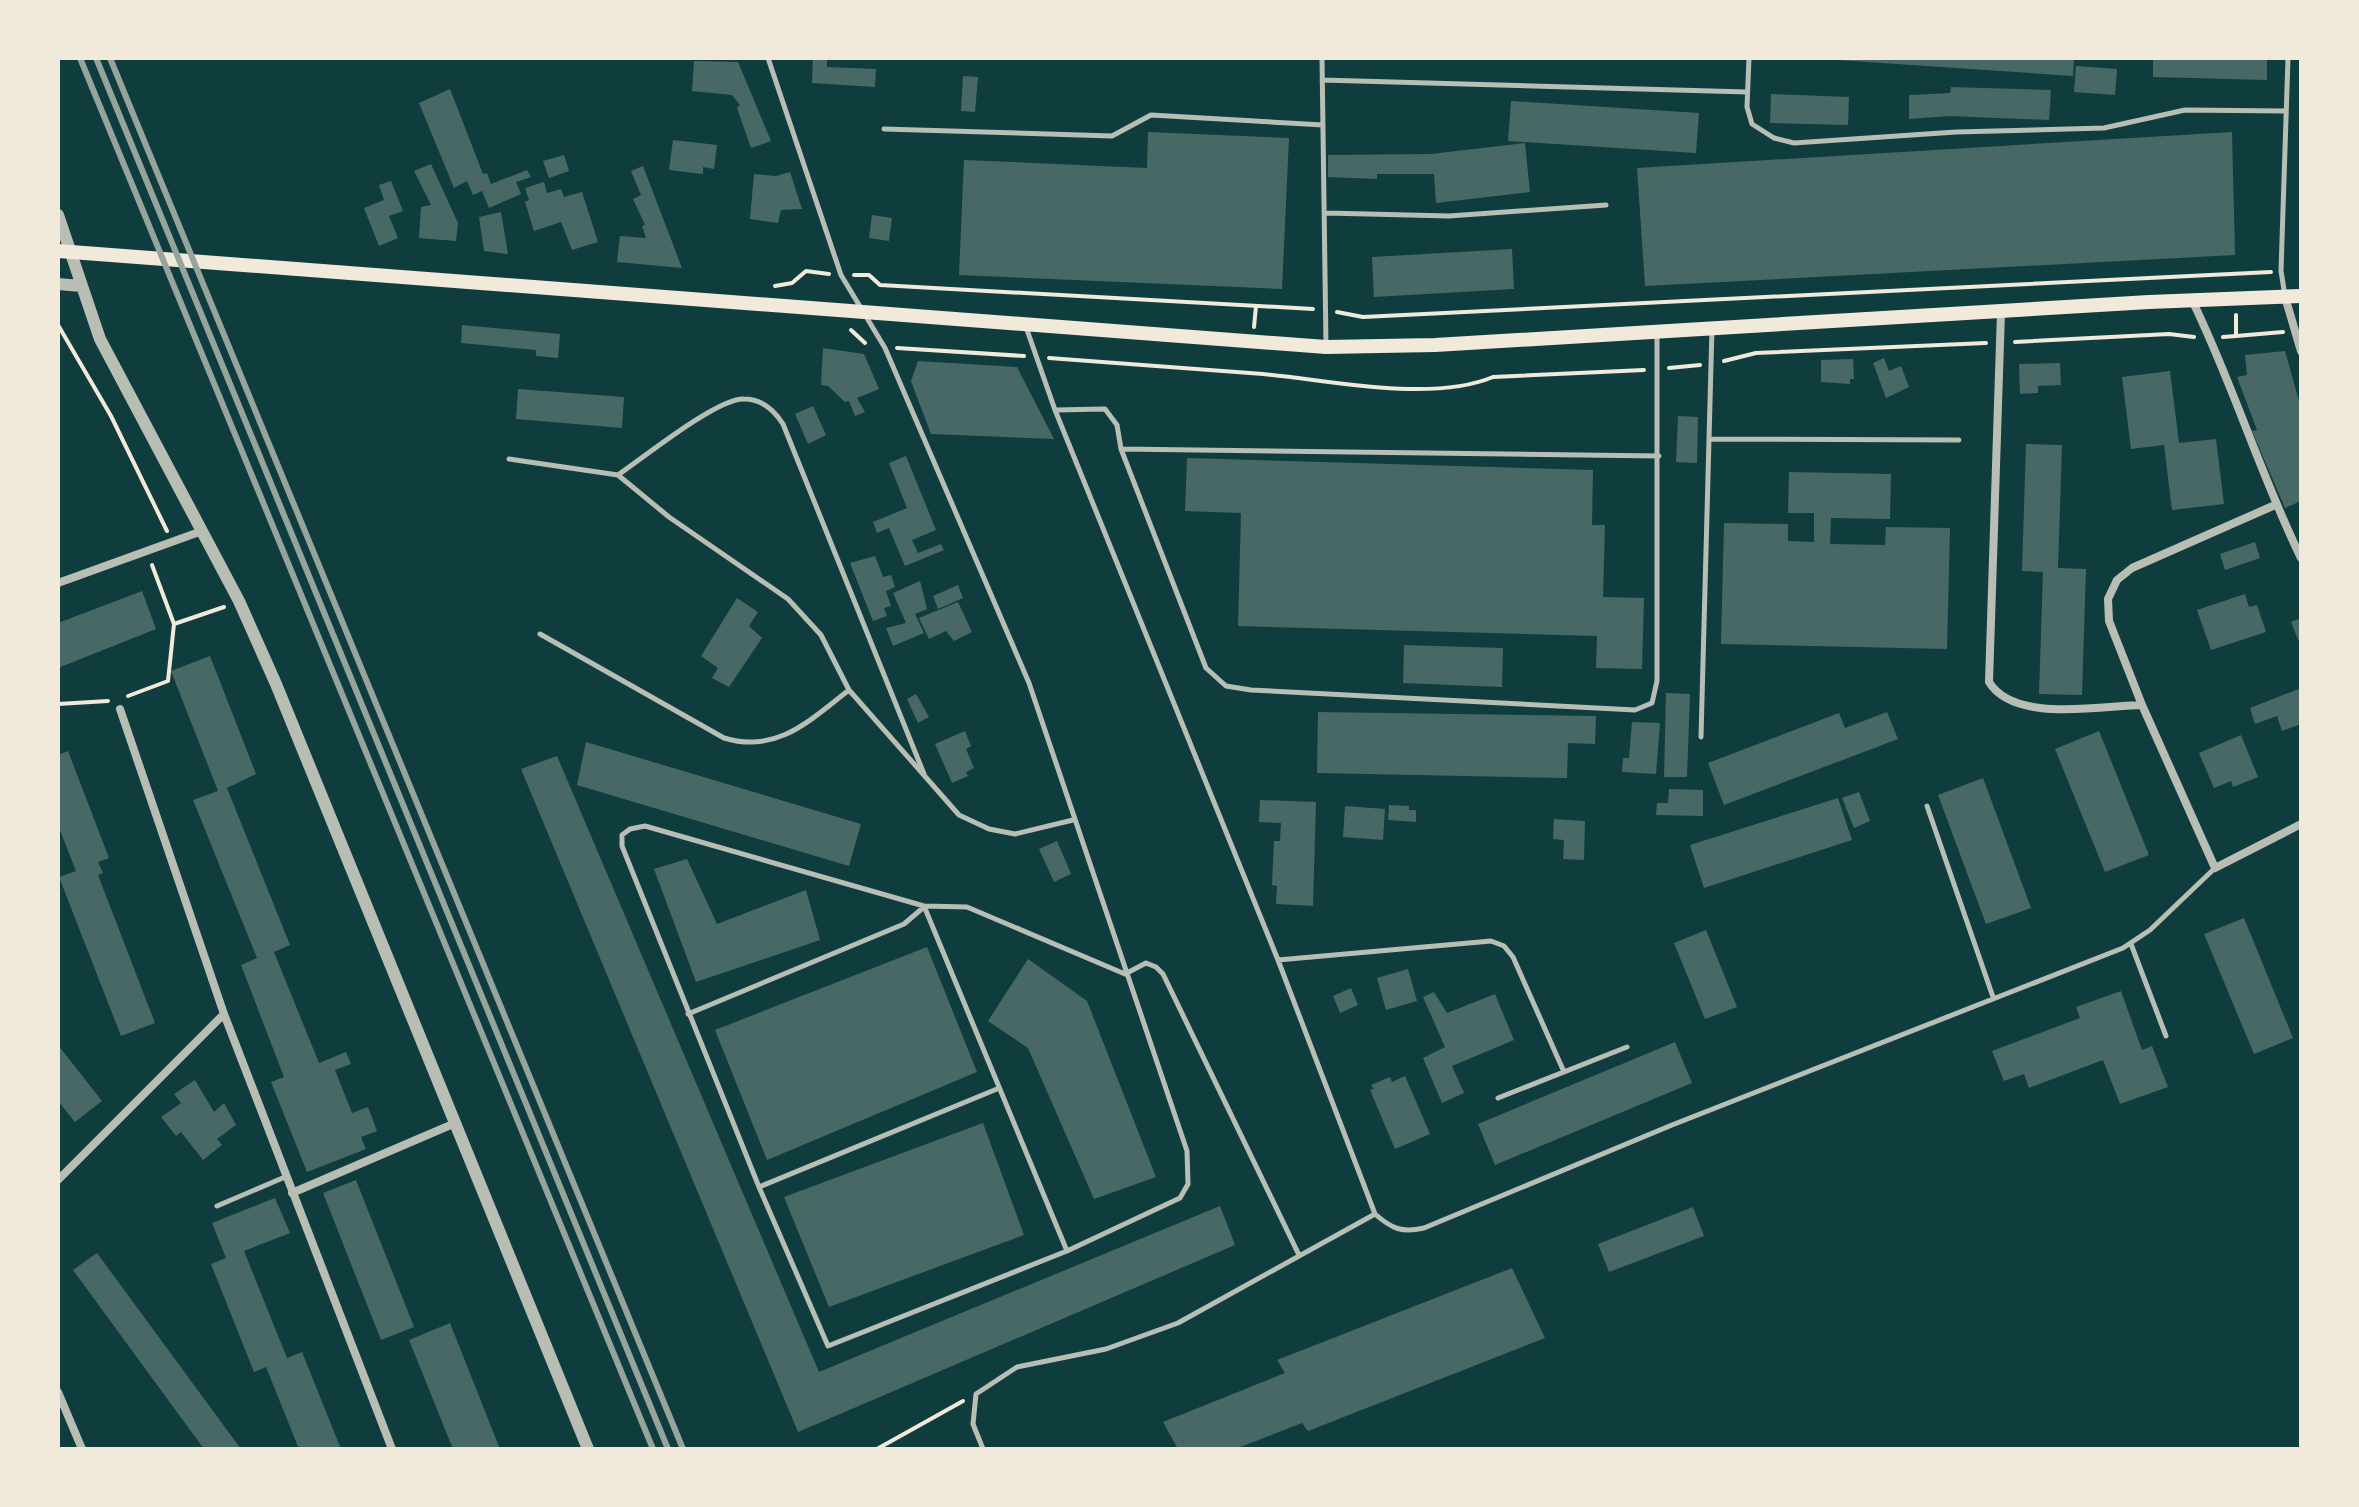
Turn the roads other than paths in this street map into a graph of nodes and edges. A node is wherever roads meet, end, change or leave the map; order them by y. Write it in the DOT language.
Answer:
graph roads {
  1 [pos="768,58"];
  2 [pos="1322,58"];
  3 [pos="1749,58"];
  4 [pos="2288,58"];
  5 [pos="1322,80"];
  6 [pos="1747,92"];
  7 [pos="2286,111"];
  8 [pos="1323,125"];
  9 [pos="884,129"];
  10 [pos="1606,205"];
  11 [pos="1326,213"];
  12 [pos="58,215"];
  13 [pos="58,251"];
  14 [pos="58,284"];
  15 [pos="81,286"];
  16 [pos="2301,296"];
  17 [pos="2285,297"];
  18 [pos="2191,299"];
  19 [pos="2001,312"];
  20 [pos="863,313"];
  21 [pos="1025,326"];
  22 [pos="1712,327"];
  23 [pos="1657,331"];
  24 [pos="1326,347"];
  25 [pos="2301,351"];
  26 [pos="1055,410"];
  27 [pos="1711,439"];
  28 [pos="1959,440"];
  29 [pos="1121,449"];
  30 [pos="1659,456"];
  31 [pos="509,459"];
  32 [pos="618,475"];
  33 [pos="2275,505"];
  34 [pos="202,531"];
  35 [pos="2301,558"];
  36 [pos="58,583"];
  37 [pos="540,634"];
  38 [pos="849,690"];
  39 [pos="2142,705"];
  40 [pos="120,709"];
  41 [pos="1701,737"];
  42 [pos="925,778"];
  43 [pos="1927,806"];
  44 [pos="1073,820"];
  45 [pos="2301,824"];
  46 [pos="2215,868"];
  47 [pos="924,906"];
  48 [pos="2131,944"];
  49 [pos="1278,960"];
  50 [pos="1125,974"];
  51 [pos="1993,997"];
  52 [pos="224,1014"];
  53 [pos="688,1014"];
  54 [pos="2166,1036"];
  55 [pos="1627,1047"];
  56 [pos="1564,1072"];
  57 [pos="997,1089"];
  58 [pos="1498,1098"];
  59 [pos="453,1124"];
  60 [pos="285,1177"];
  61 [pos="58,1180"];
  62 [pos="759,1187"];
  63 [pos="292,1193"];
  64 [pos="217,1206"];
  65 [pos="1375,1214"];
  66 [pos="1067,1251"];
  67 [pos="1299,1255"];
  68 [pos="58,1392"];
  69 [pos="82,1449"];
  70 [pos="392,1449"];
  71 [pos="588,1449"];
  72 [pos="983,1449"];
  1 -- 20 [label="lane"];
  2 -- 5 [label="lane"];
  3 -- 6 [label="lane"];
  4 -- 7 [label="lane"];
  5 -- 6 [label="lane"];
  5 -- 8 [label="lane"];
  6 -- 7 [label="lane"];
  7 -- 17 [label="lane"];
  8 -- 9 [label="lane"];
  8 -- 11 [label="lane"];
  10 -- 11 [label="lane"];
  11 -- 24 [label="lane"];
  12 -- 15 [label="street"];
  13 -- 20 [label="main road"];
  14 -- 15 [label="street"];
  15 -- 34 [label="street"];
  16 -- 17 [label="main road"];
  17 -- 18 [label="main road"];
  17 -- 25 [label="street"];
  18 -- 19 [label="main road"];
  18 -- 33 [label="street"];
  19 -- 22 [label="main road"];
  19 -- 39 [label="street"];
  20 -- 21 [label="main road"];
  20 -- 44 [label="lane"];
  21 -- 24 [label="main road"];
  21 -- 26 [label="lane"];
  22 -- 23 [label="main road"];
  22 -- 27 [label="lane"];
  23 -- 24 [label="main road"];
  23 -- 30 [label="lane"];
  26 -- 29 [label="lane"];
  26 -- 49 [label="lane"];
  27 -- 28 [label="lane"];
  27 -- 41 [label="lane"];
  29 -- 30 [label="lane"];
  29 -- 30 [label="lane"];
  31 -- 32 [label="lane"];
  32 -- 38 [label="lane"];
  32 -- 42 [label="lane"];
  33 -- 35 [label="street"];
  33 -- 39 [label="street"];
  34 -- 36 [label="street"];
  34 -- 59 [label="street"];
  37 -- 38 [label="lane"];
  38 -- 42 [label="lane"];
  39 -- 46 [label="street"];
  40 -- 52 [label="street"];
  42 -- 44 [label="lane"];
  43 -- 51 [label="lane"];
  44 -- 50 [label="lane"];
  45 -- 46 [label="street"];
  46 -- 48 [label="lane"];
  47 -- 50 [label="lane"];
  47 -- 53 [label="lane"];
  47 -- 53 [label="lane"];
  47 -- 57 [label="lane"];
  48 -- 51 [label="lane"];
  48 -- 54 [label="lane"];
  49 -- 56 [label="lane"];
  49 -- 65 [label="lane"];
  50 -- 66 [label="lane"];
  50 -- 67 [label="lane"];
  51 -- 65 [label="lane"];
  52 -- 60 [label="street"];
  52 -- 61 [label="street"];
  53 -- 62 [label="lane"];
  55 -- 56 [label="lane"];
  56 -- 58 [label="lane"];
  57 -- 62 [label="lane"];
  57 -- 66 [label="lane"];
  59 -- 63 [label="street"];
  59 -- 71 [label="street"];
  60 -- 63 [label="street"];
  60 -- 64 [label="lane"];
  62 -- 66 [label="lane"];
  63 -- 70 [label="street"];
  65 -- 67 [label="lane"];
  67 -- 72 [label="lane"];
  68 -- 69 [label="street"];
}
